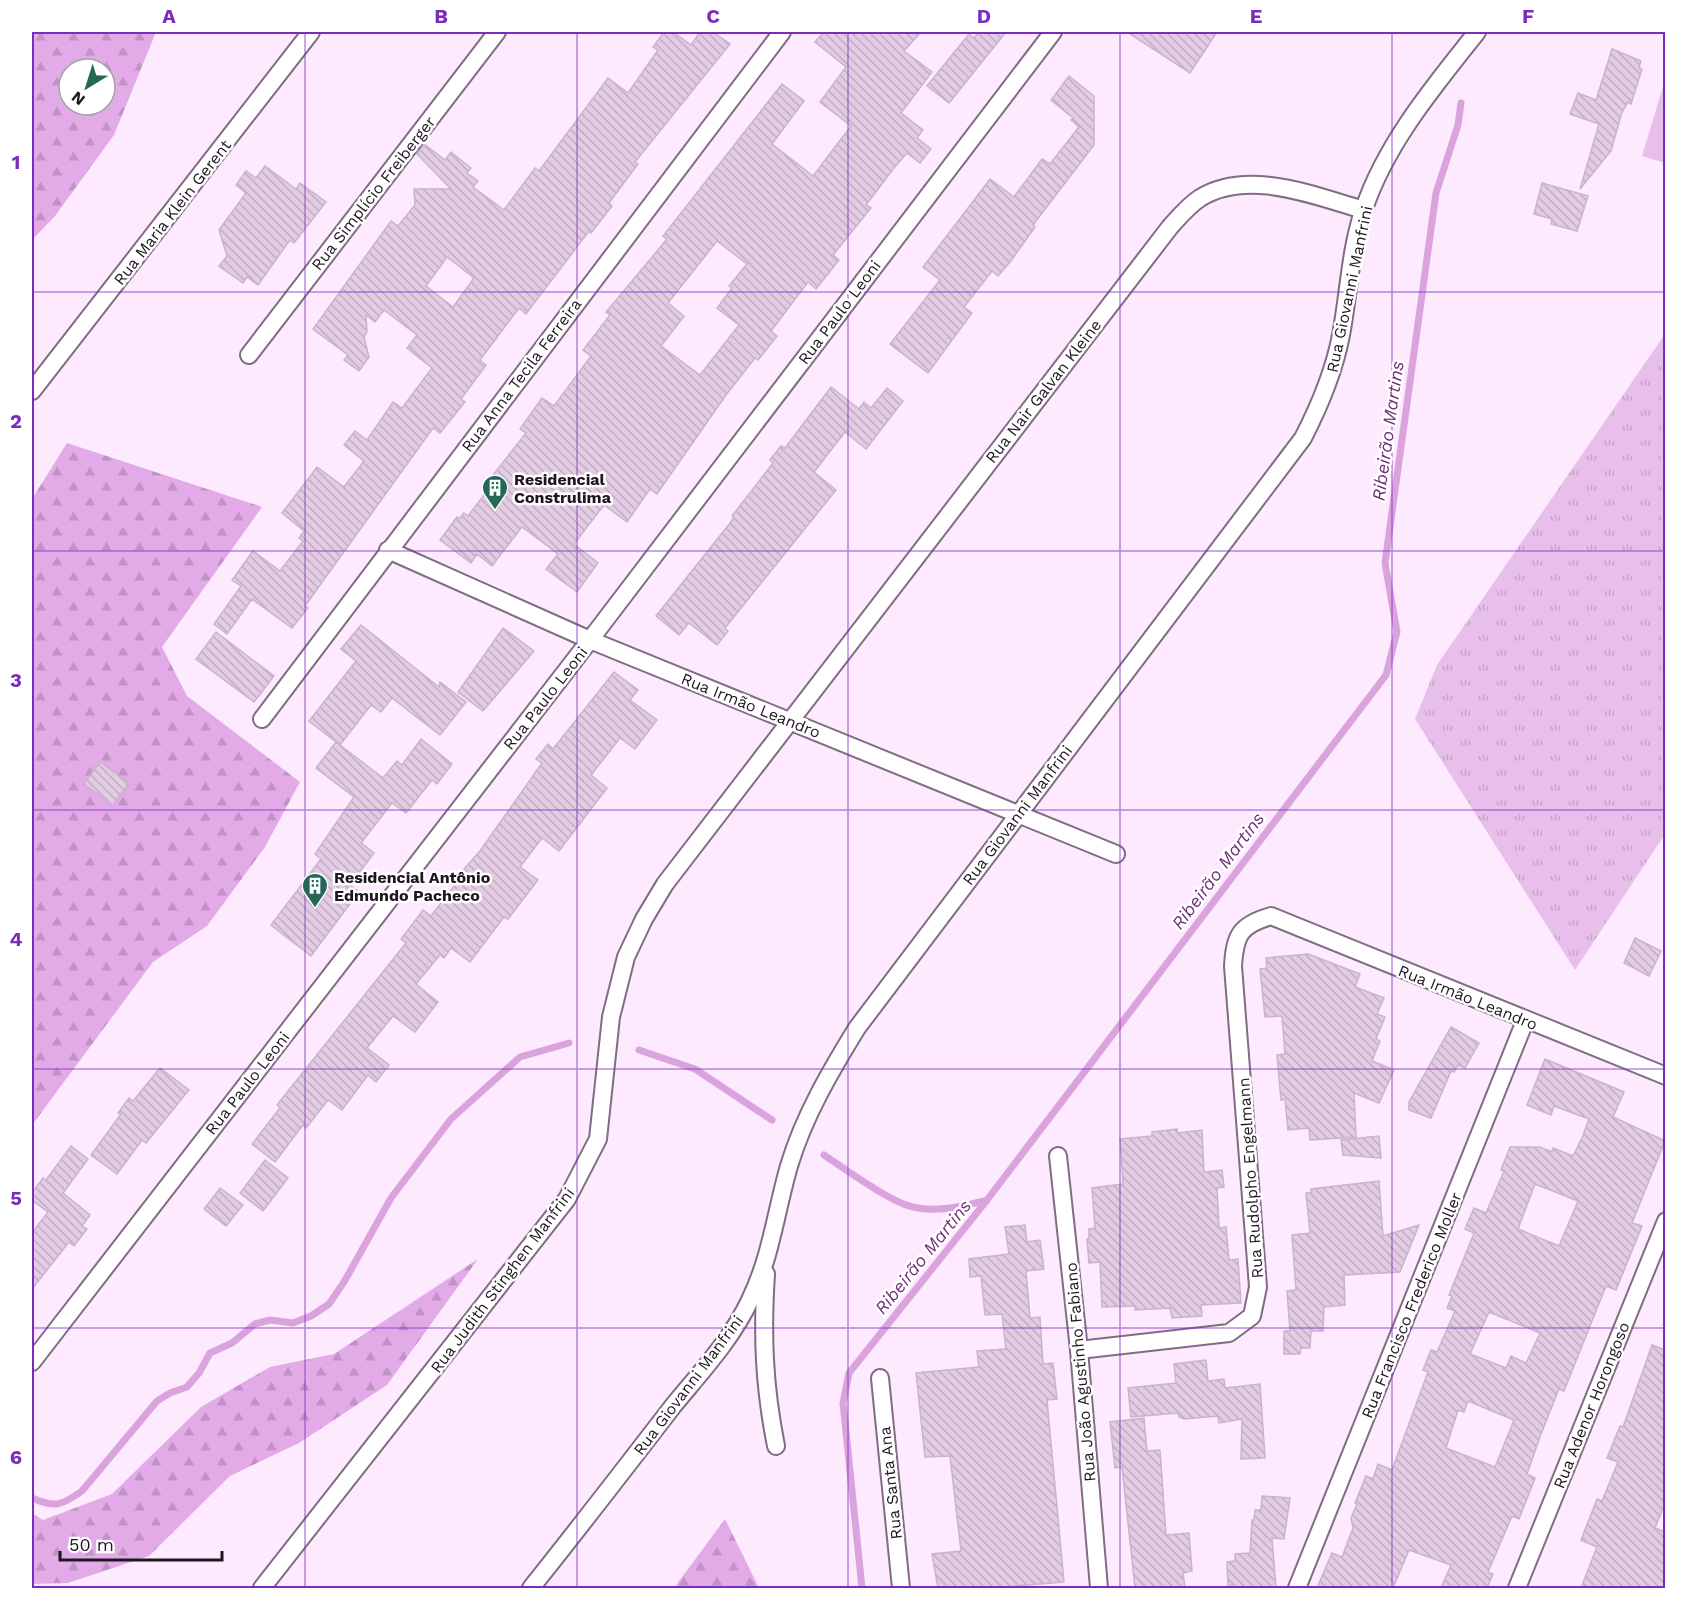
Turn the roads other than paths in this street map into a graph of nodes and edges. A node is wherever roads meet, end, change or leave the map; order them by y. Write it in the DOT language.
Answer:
graph roads {
  1 [pos="311,32"];
  2 [pos="497,32"];
  3 [pos="782,32"];
  4 [pos="1053,32"];
  5 [pos="1477,32"];
  6 [pos="1364,210"];
  7 [pos="249,355"];
  8 [pos="32,392"];
  9 [pos="388,550"];
  10 [pos="590,640"];
  11 [pos="262,719"];
  12 [pos="788,721"];
  13 [pos="1017,814"];
  14 [pos="1116,854"];
  15 [pos="1271,916"];
  16 [pos="1525,1021"];
  17 [pos="1665,1076"];
  18 [pos="1058,1156"];
  19 [pos="1665,1221"];
  20 [pos="768,1258"];
  21 [pos="1079,1350"];
  22 [pos="32,1362"];
  23 [pos="880,1378"];
  24 [pos="776,1446"];
  25 [pos="262,1588"];
  26 [pos="531,1588"];
  27 [pos="901,1588"];
  28 [pos="1099,1588"];
  29 [pos="1297,1588"];
  30 [pos="1517,1588"];
  1 -- 8 [label="street, Rua Maria Klein Gerent"];
  2 -- 7 [label="street, Rua Simplício Freiberger"];
  3 -- 9 [label="street, Rua Anna Tecila Ferreira"];
  4 -- 10 [label="street, Rua Paulo Leoni"];
  5 -- 6 [label="street, Rua Giovanni Manfrini"];
  6 -- 12 [label="street, Rua Nair Galvan Kleine"];
  6 -- 13 [label="street, Rua Giovanni Manfrini"];
  9 -- 10 [label="street, Rua Irmão Leandro"];
  9 -- 11 [label="street, Rua Anna Tecila Ferreira"];
  10 -- 12 [label="street, Rua Irmão Leandro"];
  10 -- 22 [label="street, Rua Paulo Leoni"];
  12 -- 13 [label="street, Rua Irmão Leandro"];
  12 -- 25 [label="street, Rua Judith Stinghen Manfrini"];
  13 -- 14 [label="street, Rua Irmão Leandro"];
  13 -- 20 [label="street, Rua Giovanni Manfrini"];
  15 -- 16 [label="street, Rua Irmão Leandro"];
  15 -- 21 [label="street, Rua Rudolpho Engelmann"];
  16 -- 17 [label="street, Rua Irmão Leandro"];
  16 -- 29 [label="street, Rua Francisco Frederico Moller"];
  18 -- 21 [label="street, Rua João Agustinho Fabiano"];
  19 -- 30 [label="street, Rua Adenor Horongoso"];
  20 -- 24 [label="street"];
  20 -- 26 [label="street, Rua Giovanni Manfrini"];
  21 -- 28 [label="street, Rua João Agustinho Fabiano"];
  23 -- 27 [label="street, Rua Santa Ana"];
}
